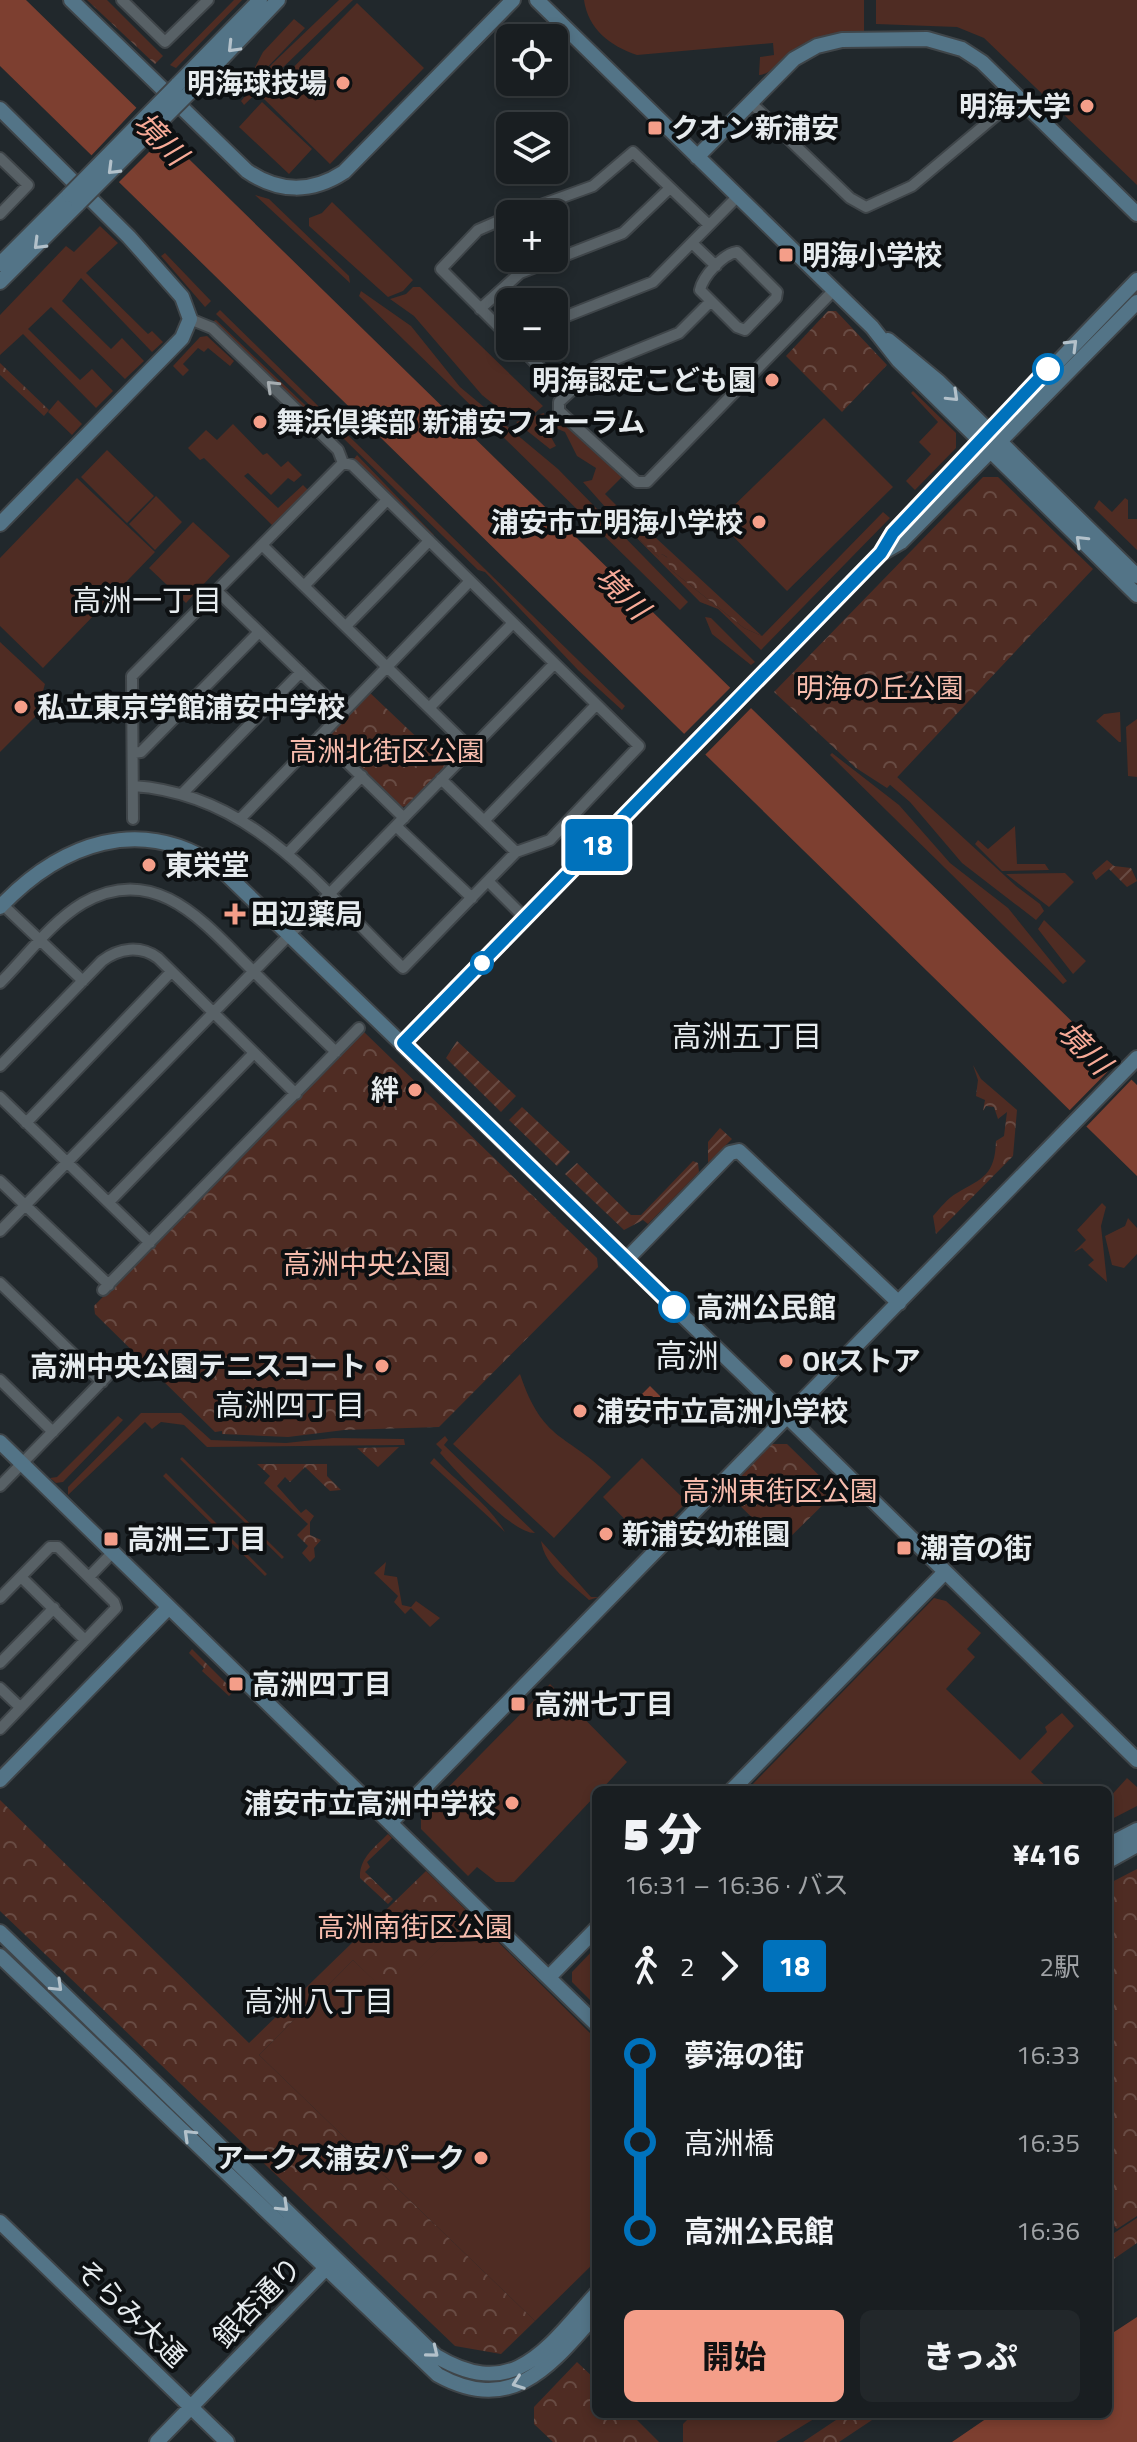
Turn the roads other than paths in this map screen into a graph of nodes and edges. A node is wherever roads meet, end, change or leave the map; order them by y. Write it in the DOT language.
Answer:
graph roads {
  1 [pos="71,0"];
  2 [pos="122,0"];
  3 [pos="208,0"];
  4 [pos="260,0"];
  5 [pos="278,0"];
  6 [pos="513,0"];
  7 [pos="537,0"];
  8 [pos="1018,97"];
  9 [pos="750,102"];
  10 [pos="0,109"];
  11 [pos="697,157"];
  12 [pos="0,158"];
  13 [pos="670,188"];
  14 [pos="738,196"];
  15 [pos="554,200"];
  16 [pos="0,214"];
  17 [pos="1137,214"];
  18 [pos="496,222"];
  19 [pos="709,225"];
  20 [pos="692,243"];
  21 [pos="0,264"];
  22 [pos="716,266"];
  23 [pos="1137,280"];
  24 [pos="0,282"];
  25 [pos="834,290"];
  26 [pos="710,302"];
  27 [pos="1137,302"];
  28 [pos="480,309"];
  29 [pos="568,315"];
  30 [pos="190,319"];
  31 [pos="496,324"];
  32 [pos="534,360"];
  33 [pos="566,394"];
  34 [pos="990,442"];
  35 [pos="343,463"];
  36 [pos="387,500"];
  37 [pos="0,524"];
  38 [pos="429,541"];
  39 [pos="262,545"];
  40 [pos="1137,576"];
  41 [pos="470,581"];
  42 [pos="304,586"];
  43 [pos="217,591"];
  44 [pos="1137,595"];
  45 [pos="513,623"];
  46 [pos="346,626"];
  47 [pos="259,632"];
  48 [pos="554,664"];
  49 [pos="387,667"];
  50 [pos="301,672"];
  51 [pos="596,705"];
  52 [pos="429,708"];
  53 [pos="343,713"];
  54 [pos="320,736"];
  55 [pos="471,749"];
  56 [pos="133,753"];
  57 [pos="362,776"];
  58 [pos="441,779"];
  59 [pos="133,786"];
  60 [pos="183,793"];
  61 [pos="241,818"];
  62 [pos="133,819"];
  63 [pos="484,821"];
  64 [pos="400,822"];
  65 [pos="516,852"];
  66 [pos="287,854"];
  67 [pos="488,881"];
  68 [pos="328,896"];
  69 [pos="472,898"];
  70 [pos="1,905"];
  71 [pos="526,919"];
  72 [pos="291,934"];
  73 [pos="40,942"];
  74 [pos="171,972"];
  75 [pos="253,972"];
  76 [pos="83,981"];
  77 [pos="0,983"];
  78 [pos="213,1013"];
  79 [pos="359,1028"];
  80 [pos="403,1043"];
  81 [pos="336,1052"];
  82 [pos="254,1053"];
  83 [pos="1137,1058"];
  84 [pos="0,1066"];
  85 [pos="296,1094"];
  86 [pos="0,1097"];
  87 [pos="26,1123"];
  88 [pos="67,1162"];
  89 [pos="0,1181"];
  90 [pos="109,1202"];
  91 [pos="26,1206"];
  92 [pos="0,1231"];
  93 [pos="150,1243"];
  94 [pos="625,1261"];
  95 [pos="0,1283"];
  96 [pos="899,1303"];
  97 [pos="0,1380"];
  98 [pos="787,1416"];
  99 [pos="53,1432"];
  100 [pos="0,1442"];
  101 [pos="22,1463"];
  102 [pos="0,1486"];
  103 [pos="113,1552"];
  104 [pos="944,1573"];
  105 [pos="21,1577"];
  106 [pos="89,1577"];
  107 [pos="0,1598"];
  108 [pos="169,1607"];
  109 [pos="54,1608"];
  110 [pos="85,1640"];
  111 [pos="0,1663"];
  112 [pos="0,1688"];
  113 [pos="20,1707"];
  114 [pos="0,1729"];
  115 [pos="1137,1760"];
  116 [pos="2,1773"];
  117 [pos="736,1786"];
  118 [pos="390,1823"];
  119 [pos="1137,1830"];
  120 [pos="1112,1843"];
  121 [pos="1137,1845"];
  122 [pos="1112,1859"];
  123 [pos="0,1932"];
  124 [pos="592,1933"];
  125 [pos="0,1956"];
  126 [pos="549,1977"];
  127 [pos="592,2020"];
  128 [pos="0,2222"];
  129 [pos="327,2267"];
  130 [pos="592,2298"];
  131 [pos="592,2319"];
  132 [pos="190,2407"];
  133 [pos="157,2442"];
  134 [pos="227,2442"];
  1 -- 6 [label="street"];
  2 -- 3 [label="street"];
  4 -- 21 [label="street, bridge"];
  5 -- 24 [label="street, one-way, bridge"];
  7 -- 11 [label="street"];
  8 -- 9 [label="street"];
  8 -- 9 [label="street"];
  8 -- 17 [label="street"];
  9 -- 11 [label="street"];
  10 -- 30 [label="street"];
  11 -- 14 [label="street"];
  12 -- 16 [label="street"];
  13 -- 15 [label="street"];
  13 -- 19 [label="street"];
  13 -- 28 [label="street"];
  14 -- 19 [label="street"];
  14 -- 25 [label="street"];
  18 -- 28 [label="street"];
  19 -- 20 [label="street"];
  20 -- 22 [label="street"];
  20 -- 29 [label="street"];
  22 -- 26 [label="street"];
  22 -- 26 [label="street"];
  34 -- 23 [label="street, one-way"];
  25 -- 33 [label="street"];
  25 -- 34 [label="street"];
  26 -- 33 [label="street"];
  27 -- 34 [label="street"];
  28 -- 31 [label="street"];
  35 -- 30 [label="street, one-way"];
  30 -- 37 [label="street"];
  32 -- 33 [label="street"];
  34 -- 40 [label="street"];
  44 -- 34 [label="street, one-way"];
  34 -- 71 [label="street"];
  35 -- 36 [label="street"];
  35 -- 39 [label="street"];
  36 -- 38 [label="street"];
  36 -- 42 [label="street"];
  38 -- 41 [label="street"];
  38 -- 46 [label="street"];
  39 -- 42 [label="street"];
  39 -- 43 [label="street"];
  41 -- 45 [label="street"];
  41 -- 49 [label="street"];
  42 -- 46 [label="street"];
  43 -- 47 [label="street"];
  43 -- 56 [label="street"];
  45 -- 48 [label="street"];
  45 -- 52 [label="street"];
  46 -- 49 [label="street"];
  47 -- 50 [label="street"];
  47 -- 56 [label="street"];
  48 -- 51 [label="street"];
  48 -- 55 [label="street"];
  49 -- 52 [label="street"];
  49 -- 53 [label="street"];
  50 -- 53 [label="street"];
  50 -- 60 [label="street"];
  51 -- 63 [label="street"];
  51 -- 65 [label="street"];
  52 -- 55 [label="street"];
  53 -- 54 [label="street"];
  54 -- 57 [label="street"];
  54 -- 61 [label="street"];
  55 -- 58 [label="street"];
  56 -- 59 [label="street"];
  57 -- 64 [label="street"];
  57 -- 66 [label="street"];
  58 -- 63 [label="street"];
  58 -- 64 [label="street"];
  59 -- 60 [label="street"];
  59 -- 62 [label="street"];
  60 -- 61 [label="street"];
  61 -- 66 [label="street"];
  63 -- 65 [label="street"];
  64 -- 68 [label="street"];
  64 -- 69 [label="street"];
  65 -- 67 [label="street"];
  66 -- 68 [label="street"];
  67 -- 69 [label="street"];
  67 -- 71 [label="street"];
  68 -- 69 [label="street"];
  68 -- 72 [label="street"];
  70 -- 72 [label="street"];
  70 -- 73 [label="street"];
  71 -- 80 [label="street"];
  72 -- 75 [label="street"];
  72 -- 80 [label="street"];
  73 -- 75 [label="street"];
  73 -- 76 [label="street"];
  73 -- 77 [label="street"];
  74 -- 76 [label="street"];
  74 -- 78 [label="street"];
  74 -- 87 [label="street"];
  75 -- 78 [label="street"];
  75 -- 81 [label="street"];
  76 -- 84 [label="street"];
  78 -- 82 [label="street"];
  78 -- 88 [label="street"];
  79 -- 81 [label="street"];
  80 -- 94 [label="street"];
  81 -- 85 [label="street"];
  82 -- 85 [label="street"];
  82 -- 90 [label="street"];
  83 -- 96 [label="street"];
  85 -- 93 [label="street"];
  86 -- 87 [label="street"];
  87 -- 88 [label="street"];
  88 -- 90 [label="street"];
  88 -- 91 [label="street"];
  89 -- 91 [label="street"];
  90 -- 93 [label="street"];
  91 -- 92 [label="street"];
  91 -- 93 [label="street"];
  94 -- 96 [label="street"];
  94 -- 98 [label="street"];
  95 -- 99 [label="street"];
  96 -- 98 [label="street"];
  97 -- 99 [label="street"];
  98 -- 104 [label="street"];
  98 -- 118 [label="street"];
  99 -- 101 [label="street"];
  100 -- 101 [label="street"];
  101 -- 102 [label="street"];
  101 -- 103 [label="street"];
  103 -- 106 [label="street"];
  103 -- 108 [label="street"];
  104 -- 115 [label="street"];
  104 -- 117 [label="street"];
  105 -- 106 [label="street"];
  105 -- 107 [label="street"];
  105 -- 109 [label="street"];
  106 -- 110 [label="street"];
  108 -- 116 [label="street"];
  108 -- 118 [label="street"];
  109 -- 110 [label="street"];
  109 -- 111 [label="street"];
  110 -- 113 [label="street"];
  112 -- 113 [label="street"];
  113 -- 114 [label="street"];
  118 -- 126 [label="street"];
  119 -- 120 [label="street"];
  121 -- 122 [label="street"];
  123 -- 130 [label="street, one-way"];
  124 -- 126 [label="street"];
  129 -- 125 [label="street, one-way"];
  126 -- 127 [label="street"];
  128 -- 132 [label="street, そらみ大通"];
  131 -- 129 [label="street, one-way"];
  129 -- 132 [label="street, 銀杏通り"];
  132 -- 133 [label="street, 銀杏通り"];
  132 -- 134 [label="street, そらみ大通"];
}
